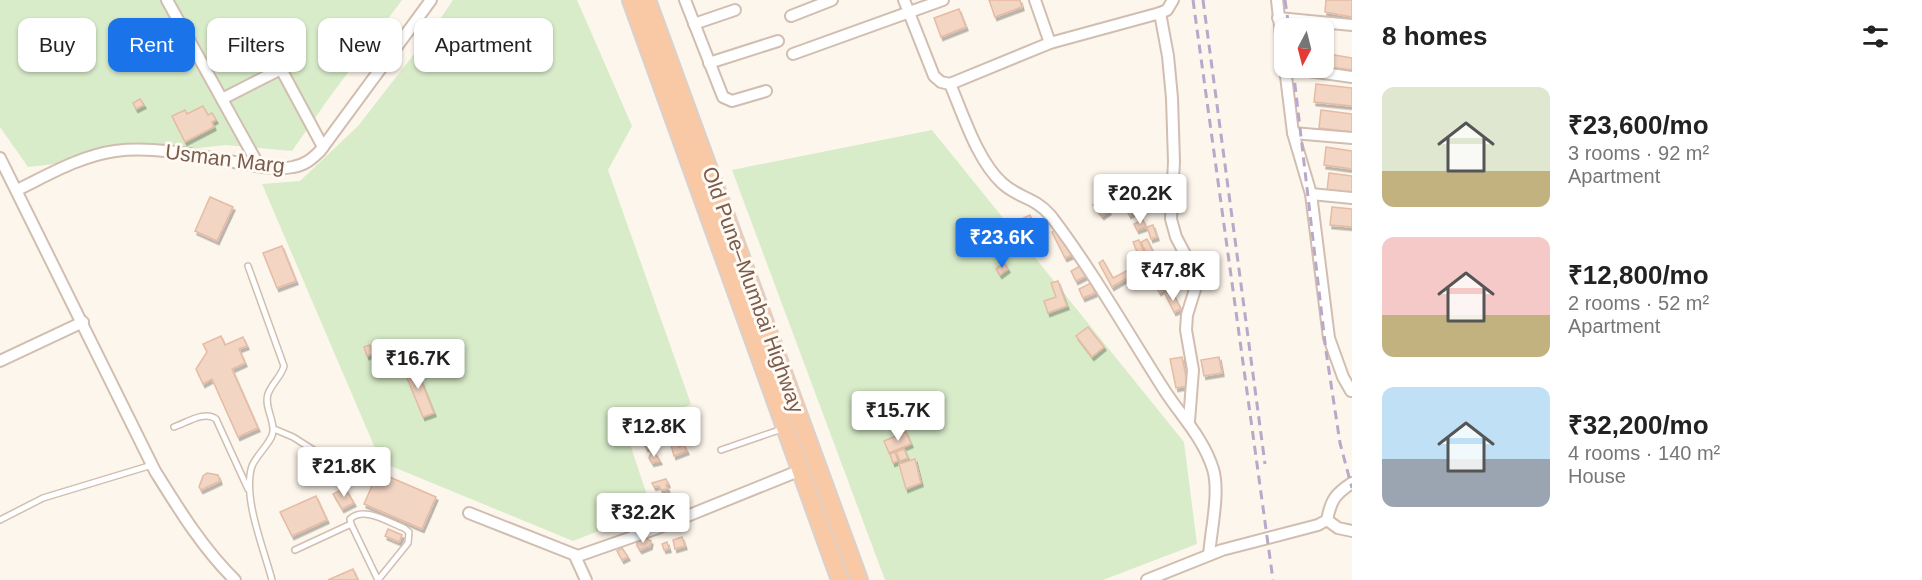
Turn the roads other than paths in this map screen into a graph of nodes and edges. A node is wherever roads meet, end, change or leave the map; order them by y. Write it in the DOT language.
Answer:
graph roads {
  1 [pos="167,0"];
  2 [pos="431,0"];
  3 [pos="632,0"];
  4 [pos="647,0"];
  5 [pos="685,0"];
  6 [pos="832,0"];
  7 [pos="904,0"];
  8 [pos="943,0"];
  9 [pos="1035,0"];
  10 [pos="1173,0"];
  11 [pos="1276,0"];
  12 [pos="735,10"];
  13 [pos="909,11"];
  14 [pos="1160,13"];
  15 [pos="791,16"];
  16 [pos="1278,18"];
  17 [pos="1334,23"];
  18 [pos="694,24"];
  19 [pos="1352,25"];
  20 [pos="778,41"];
  21 [pos="1050,43"];
  22 [pos="793,54"];
  23 [pos="710,63"];
  24 [pos="275,72"];
  25 [pos="283,72"];
  26 [pos="1334,74"];
  27 [pos="1352,77"];
  28 [pos="1286,78"];
  29 [pos="950,84"];
  30 [pos="766,91"];
  31 [pos="222,99"];
  32 [pos="1293,133"];
  33 [pos="1352,138"];
  34 [pos="323,147"];
  35 [pos="0,158"];
  36 [pos="259,166"];
  37 [pos="17,190"];
  38 [pos="1311,194"];
  39 [pos="1352,198"];
  40 [pos="248,266"];
  41 [pos="83,322"];
  42 [pos="0,361"];
  43 [pos="1352,393"];
  44 [pos="1189,421"];
  45 [pos="174,427"];
  46 [pos="786,428"];
  47 [pos="274,429"];
  48 [pos="721,450"];
  49 [pos="339,456"];
  50 [pos="152,465"];
  51 [pos="801,470"];
  52 [pos="1352,483"];
  53 [pos="250,494"];
  54 [pos="469,513"];
  55 [pos="0,520"];
  56 [pos="1327,520"];
  57 [pos="351,524"];
  58 [pos="1352,531"];
  59 [pos="295,550"];
  60 [pos="1209,555"];
  61 [pos="575,556"];
  62 [pos="235,580"];
  63 [pos="272,580"];
  64 [pos="378,580"];
  65 [pos="586,580"];
  66 [pos="840,580"];
  67 [pos="859,580"];
  68 [pos="1147,580"];
  1 -- 31 [label="street"];
  2 -- 34 [label="street, Usman Marg"];
  3 -- 46 [label="highway, Old Pune–Mumbai Highway"];
  4 -- 67 [label="highway, Old Pune–Mumbai Highway"];
  5 -- 18 [label="street"];
  6 -- 15 [label="street"];
  7 -- 13 [label="street"];
  8 -- 13 [label="street"];
  9 -- 21 [label="street"];
  10 -- 14 [label="street"];
  11 -- 16 [label="street"];
  12 -- 18 [label="street"];
  13 -- 22 [label="street"];
  13 -- 29 [label="street"];
  14 -- 21 [label="street"];
  14 -- 44 [label="street"];
  17 -- 19 [label="street"];
  18 -- 23 [label="street"];
  20 -- 23 [label="street"];
  21 -- 29 [label="street"];
  23 -- 30 [label="street"];
  24 -- 31 [label="street"];
  25 -- 34 [label="street"];
  26 -- 27 [label="street"];
  28 -- 32 [label="street"];
  29 -- 44 [label="street"];
  31 -- 36 [label="street"];
  32 -- 33 [label="street"];
  32 -- 38 [label="street"];
  34 -- 36 [label="street, Usman Marg"];
  35 -- 37 [label="street"];
  36 -- 37 [label="street, Usman Marg"];
  37 -- 41 [label="street"];
  38 -- 39 [label="street"];
  38 -- 43 [label="street"];
  40 -- 47 [label="lane"];
  41 -- 42 [label="street"];
  41 -- 50 [label="street"];
  44 -- 60 [label="street"];
  45 -- 53 [label="lane"];
  46 -- 48 [label="lane"];
  46 -- 51 [label="highway, Old Pune–Mumbai Highway"];
  47 -- 49 [label="lane"];
  47 -- 53 [label="lane"];
  50 -- 55 [label="lane"];
  50 -- 62 [label="street"];
  51 -- 61 [label="street"];
  51 -- 66 [label="highway, Old Pune–Mumbai Highway"];
  52 -- 56 [label="street"];
  53 -- 63 [label="lane"];
  54 -- 61 [label="street"];
  56 -- 58 [label="street"];
  56 -- 60 [label="street"];
  57 -- 59 [label="lane"];
  57 -- 64 [label="lane"];
  57 -- 64 [label="lane"];
  60 -- 68 [label="street"];
  61 -- 65 [label="street"];
}
